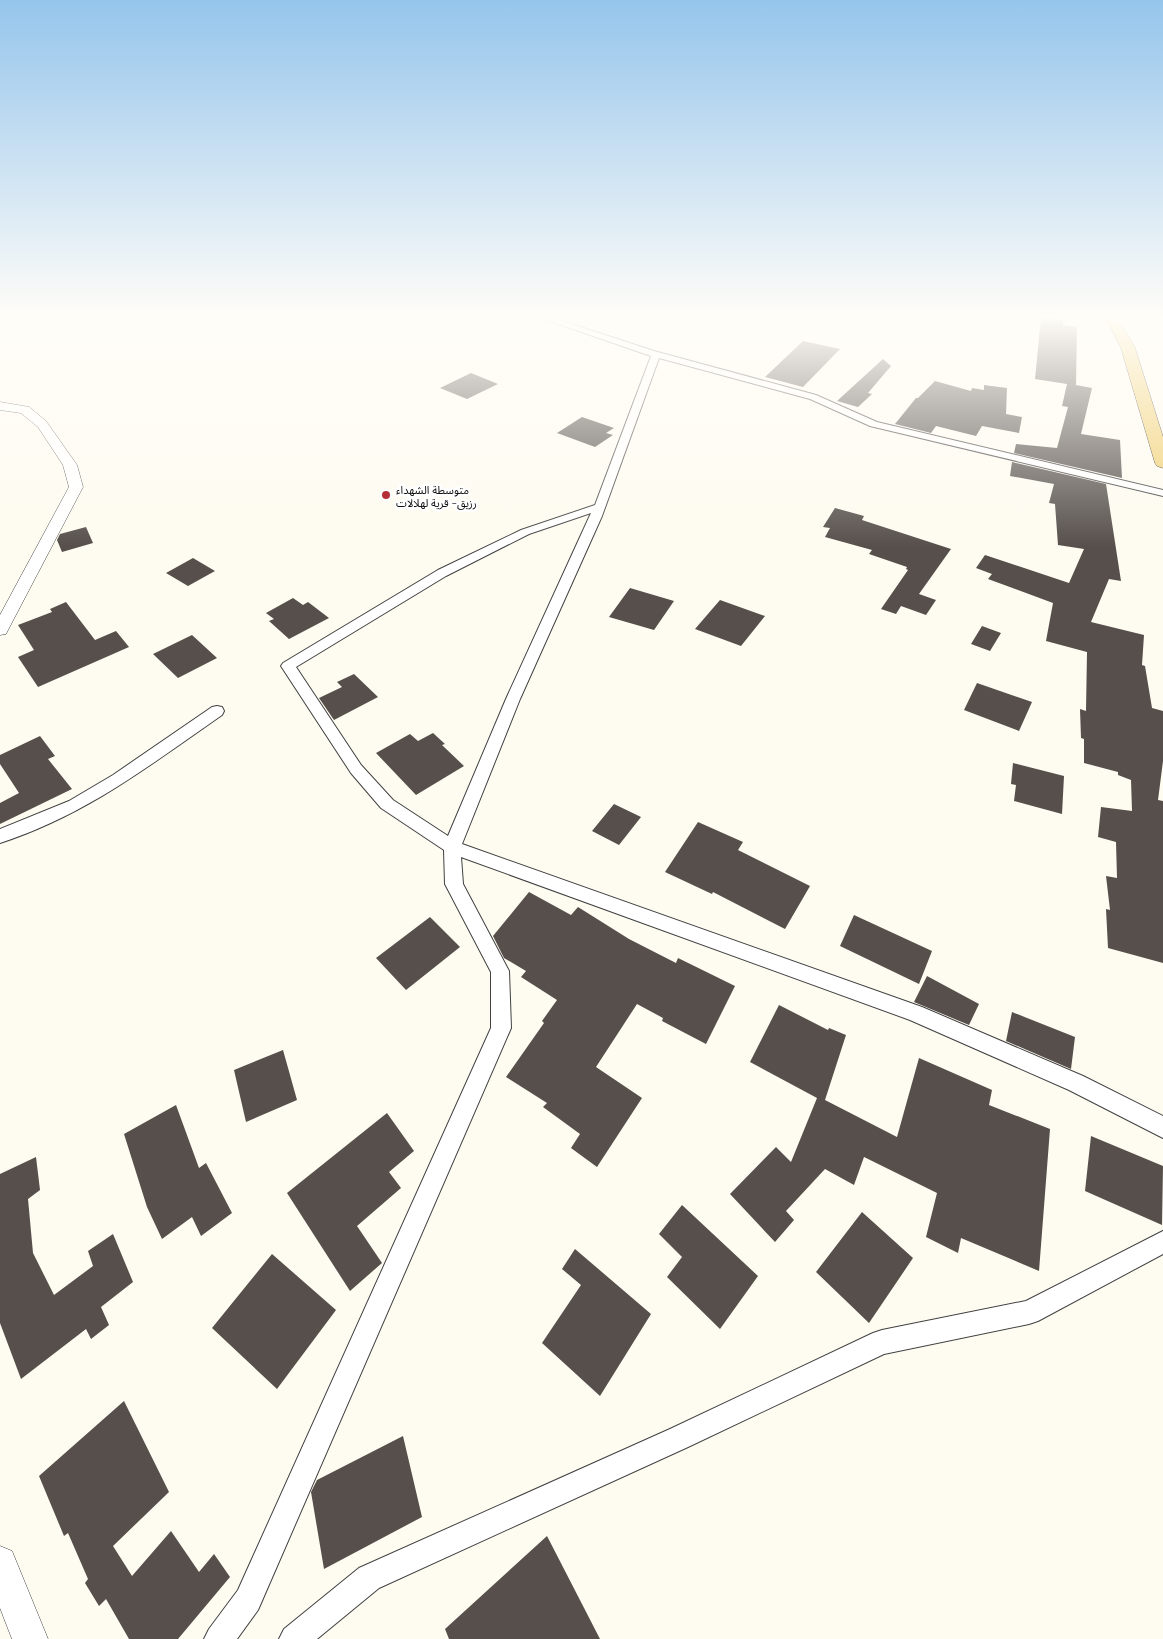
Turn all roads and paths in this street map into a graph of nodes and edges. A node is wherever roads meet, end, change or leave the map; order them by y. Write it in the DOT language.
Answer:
graph roads {
  1 [pos="641,394"];
  2 [pos="804,394"];
  3 [pos="1142,394"];
  4 [pos="0,406"];
  5 [pos="1163,464"];
  6 [pos="1163,492"];
  7 [pos="599,507"];
  8 [pos="0,630"];
  9 [pos="217,711"];
  10 [pos="0,836"];
  11 [pos="452,847"];
  12 [pos="1163,1127"];
  13 [pos="1163,1242"];
  14 [pos="0,1564"];
  15 [pos="30,1639"];
  16 [pos="219,1639"];
  17 [pos="294,1639"];
  1 -- 7 [label="street"];
  2 -- 6 [label="street"];
  3 -- 5 [label="main road"];
  4 -- 8 [label="street"];
  7 -- 11 [label="street"];
  7 -- 11 [label="street"];
  9 -- 10 [label="street"];
  11 -- 12 [label="street"];
  11 -- 16 [label="street"];
  13 -- 17 [label="street"];
  14 -- 15 [label="street"];
}
